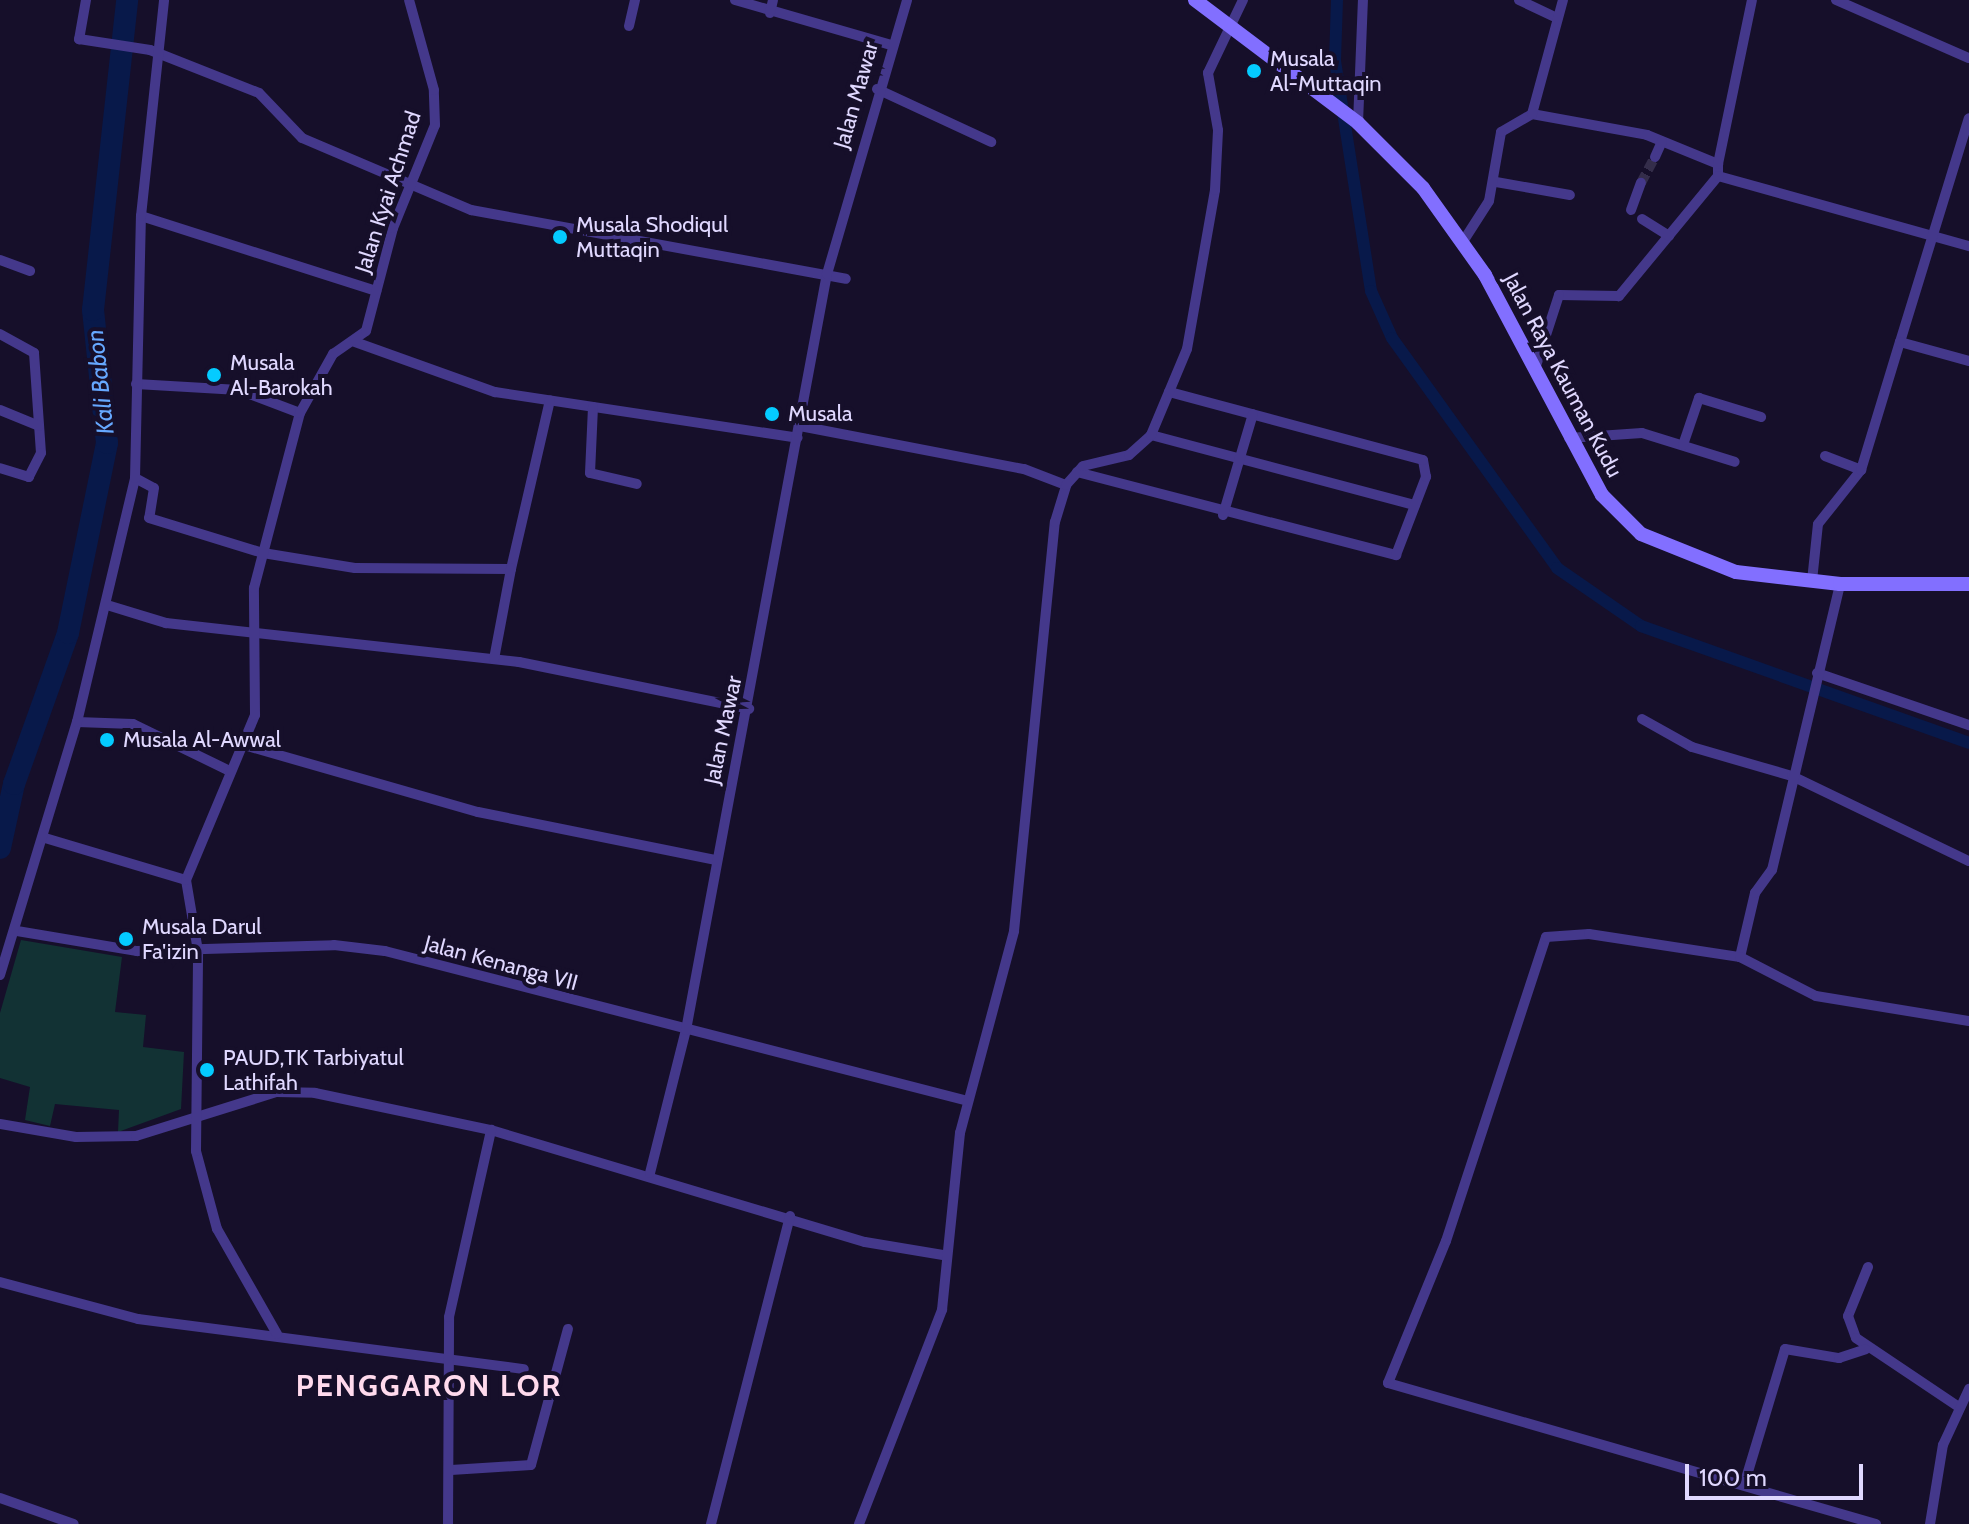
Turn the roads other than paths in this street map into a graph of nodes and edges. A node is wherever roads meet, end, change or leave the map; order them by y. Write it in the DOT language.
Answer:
graph roads {
  1 [pos="86,0"];
  2 [pos="164,0"];
  3 [pos="409,0"];
  4 [pos="635,0"];
  5 [pos="735,0"];
  6 [pos="773,0"];
  7 [pos="907,0"];
  8 [pos="1195,0"];
  9 [pos="1243,0"];
  10 [pos="1363,0"];
  11 [pos="1519,0"];
  12 [pos="1563,0"];
  13 [pos="1752,0"];
  14 [pos="1836,0"];
  15 [pos="770,13"];
  16 [pos="1557,18"];
  17 [pos="1233,22"];
  18 [pos="629,26"];
  19 [pos="891,45"];
  20 [pos="153,52"];
  21 [pos="1969,58"];
  22 [pos="877,89"];
  23 [pos="1532,114"];
  24 [pos="1969,118"];
  25 [pos="1358,123"];
  26 [pos="1662,141"];
  27 [pos="991,142"];
  28 [pos="1655,157"];
  29 [pos="1718,164"];
  30 [pos="1718,176"];
  31 [pos="1496,182"];
  32 [pos="1641,183"];
  33 [pos="411,186"];
  34 [pos="1570,195"];
  35 [pos="1631,210"];
  36 [pos="141,216"];
  37 [pos="1642,219"];
  38 [pos="1669,236"];
  39 [pos="1934,239"];
  40 [pos="1464,240"];
  41 [pos="1969,246"];
  42 [pos="0,260"];
  43 [pos="30,271"];
  44 [pos="827,274"];
  45 [pos="846,279"];
  46 [pos="376,291"];
  47 [pos="0,334"];
  48 [pos="355,342"];
  49 [pos="1900,342"];
  50 [pos="1969,361"];
  51 [pos="1533,375"];
  52 [pos="136,384"];
  53 [pos="1169,392"];
  54 [pos="550,400"];
  55 [pos="593,407"];
  56 [pos="0,410"];
  57 [pos="300,413"];
  58 [pos="1253,414"];
  59 [pos="1761,417"];
  60 [pos="39,426"];
  61 [pos="799,432"];
  62 [pos="1151,435"];
  63 [pos="1569,438"];
  64 [pos="1683,445"];
  65 [pos="1825,456"];
  66 [pos="1241,460"];
  67 [pos="1735,462"];
  68 [pos="0,468"];
  69 [pos="1861,470"];
  70 [pos="1077,472"];
  71 [pos="135,478"];
  72 [pos="637,484"];
  73 [pos="1066,485"];
  74 [pos="1415,505"];
  75 [pos="1223,515"];
  76 [pos="263,553"];
  77 [pos="511,569"];
  78 [pos="1812,581"];
  79 [pos="1840,584"];
  80 [pos="1969,584"];
  81 [pos="107,605"];
  82 [pos="252,629"];
  83 [pos="494,659"];
  84 [pos="1816,677"];
  85 [pos="749,709"];
  86 [pos="1642,719"];
  87 [pos="77,722"];
  88 [pos="1969,725"];
  89 [pos="244,745"];
  90 [pos="230,771"];
  91 [pos="1792,776"];
  92 [pos="45,838"];
  93 [pos="716,860"];
  94 [pos="1969,861"];
  95 [pos="186,880"];
  96 [pos="17,931"];
  97 [pos="198,951"];
  98 [pos="1740,957"];
  99 [pos="0,975"];
  100 [pos="1969,1021"];
  101 [pos="686,1030"];
  102 [pos="968,1101"];
  103 [pos="191,1114"];
  104 [pos="0,1124"];
  105 [pos="491,1130"];
  106 [pos="650,1173"];
  107 [pos="790,1216"];
  108 [pos="943,1255"];
  109 [pos="1868,1267"];
  110 [pos="0,1282"];
  111 [pos="568,1329"];
  112 [pos="277,1334"];
  113 [pos="1866,1349"];
  114 [pos="448,1357"];
  115 [pos="524,1369"];
  116 [pos="1969,1389"];
  117 [pos="1960,1408"];
  118 [pos="451,1470"];
  119 [pos="1744,1485"];
  120 [pos="0,1498"];
  121 [pos="74,1524"];
  122 [pos="448,1524"];
  123 [pos="711,1524"];
  124 [pos="859,1524"];
  125 [pos="1876,1524"];
  126 [pos="1930,1524"];
  1 -- 20 [label="street"];
  2 -- 20 [label="street"];
  3 -- 33 [label="street, Jalan Kyai Achmad"];
  4 -- 18 [label="street"];
  5 -- 15 [label="street"];
  6 -- 15 [label="street"];
  7 -- 19 [label="street, Jalan Mawar"];
  8 -- 17 [label="street"];
  9 -- 17 [label="street"];
  10 -- 25 [label="street"];
  11 -- 16 [label="street"];
  12 -- 16 [label="street"];
  13 -- 29 [label="street"];
  14 -- 21 [label="street"];
  15 -- 19 [label="street"];
  16 -- 23 [label="street"];
  17 -- 25 [label="street, Jalan Raya Kauman Kudu"];
  17 -- 53 [label="street"];
  19 -- 22 [label="street, Jalan Mawar"];
  20 -- 33 [label="street"];
  20 -- 36 [label="street"];
  22 -- 27 [label="street"];
  22 -- 44 [label="street, Jalan Mawar"];
  23 -- 26 [label="street"];
  23 -- 31 [label="street"];
  24 -- 39 [label="street"];
  25 -- 40 [label="street, Jalan Raya Kauman Kudu"];
  26 -- 28 [label="street"];
  26 -- 29 [label="street"];
  29 -- 30 [label="street"];
  30 -- 38 [label="street"];
  30 -- 39 [label="street"];
  31 -- 34 [label="street"];
  31 -- 40 [label="street"];
  32 -- 35 [label="street"];
  33 -- 44 [label="street"];
  33 -- 46 [label="street, Jalan Kyai Achmad"];
  36 -- 46 [label="street"];
  36 -- 52 [label="street"];
  37 -- 38 [label="street"];
  38 -- 51 [label="street"];
  39 -- 41 [label="street"];
  39 -- 49 [label="street"];
  40 -- 51 [label="street, Jalan Raya Kauman Kudu"];
  42 -- 43 [label="street"];
  44 -- 45 [label="street"];
  44 -- 61 [label="street, Jalan Mawar"];
  46 -- 48 [label="street, Jalan Kyai Achmad"];
  47 -- 60 [label="street"];
  48 -- 54 [label="street"];
  48 -- 57 [label="street, Jalan Kyai Achmad"];
  49 -- 50 [label="street"];
  49 -- 69 [label="street"];
  51 -- 63 [label="street, Jalan Raya Kauman Kudu"];
  52 -- 57 [label="street"];
  52 -- 71 [label="street"];
  53 -- 58 [label="street"];
  53 -- 62 [label="street"];
  54 -- 55 [label="street"];
  54 -- 77 [label="street"];
  55 -- 61 [label="street"];
  55 -- 72 [label="street"];
  56 -- 60 [label="street"];
  57 -- 76 [label="street, Jalan Kyai Achmad"];
  58 -- 66 [label="street"];
  58 -- 74 [label="street"];
  59 -- 64 [label="street"];
  60 -- 68 [label="street"];
  61 -- 73 [label="street"];
  61 -- 85 [label="street, Jalan Mawar"];
  62 -- 66 [label="street"];
  62 -- 70 [label="street"];
  63 -- 64 [label="street"];
  63 -- 78 [label="street, Jalan Raya Kauman Kudu"];
  64 -- 67 [label="street"];
  65 -- 69 [label="street"];
  66 -- 74 [label="street"];
  66 -- 75 [label="street"];
  69 -- 78 [label="street"];
  70 -- 73 [label="street"];
  70 -- 75 [label="street"];
  71 -- 76 [label="street"];
  71 -- 81 [label="street"];
  73 -- 102 [label="street"];
  74 -- 75 [label="street"];
  76 -- 77 [label="street"];
  76 -- 82 [label="street, Jalan Kyai Achmad"];
  77 -- 83 [label="street"];
  78 -- 79 [label="street, Jalan Raya Kauman Kudu"];
  79 -- 80 [label="street, Jalan Raya Kauman Kudu"];
  79 -- 84 [label="street"];
  81 -- 82 [label="street"];
  81 -- 87 [label="street"];
  82 -- 83 [label="street"];
  82 -- 89 [label="street, Jalan Kyai Achmad"];
  83 -- 85 [label="street"];
  84 -- 88 [label="street"];
  84 -- 91 [label="street"];
  85 -- 93 [label="street, Jalan Mawar"];
  86 -- 91 [label="street"];
  87 -- 90 [label="street"];
  87 -- 92 [label="street"];
  89 -- 90 [label="street, Jalan Kyai Achmad"];
  89 -- 93 [label="street"];
  90 -- 95 [label="street, Jalan Kyai Achmad"];
  91 -- 94 [label="street"];
  91 -- 98 [label="street"];
  92 -- 95 [label="street"];
  92 -- 96 [label="street"];
  93 -- 101 [label="street, Jalan Mawar"];
  95 -- 97 [label="street"];
  96 -- 97 [label="street, Jalan Kenanga VII"];
  96 -- 99 [label="street"];
  97 -- 101 [label="street, Jalan Kenanga VII"];
  97 -- 103 [label="street"];
  98 -- 100 [label="street"];
  98 -- 119 [label="street"];
  101 -- 102 [label="street, Jalan Kenanga VII"];
  101 -- 106 [label="street, Jalan Mawar"];
  102 -- 108 [label="street"];
  103 -- 104 [label="street"];
  103 -- 105 [label="street"];
  103 -- 112 [label="street"];
  105 -- 106 [label="street"];
  105 -- 114 [label="street"];
  106 -- 107 [label="street"];
  107 -- 108 [label="street"];
  107 -- 123 [label="street"];
  108 -- 124 [label="street"];
  109 -- 113 [label="street"];
  110 -- 112 [label="street"];
  111 -- 118 [label="street"];
  112 -- 114 [label="street"];
  113 -- 117 [label="street"];
  113 -- 119 [label="street"];
  114 -- 115 [label="street"];
  114 -- 118 [label="street"];
  116 -- 117 [label="street"];
  117 -- 126 [label="street"];
  118 -- 122 [label="street"];
  119 -- 125 [label="street"];
  120 -- 121 [label="street"];
}
